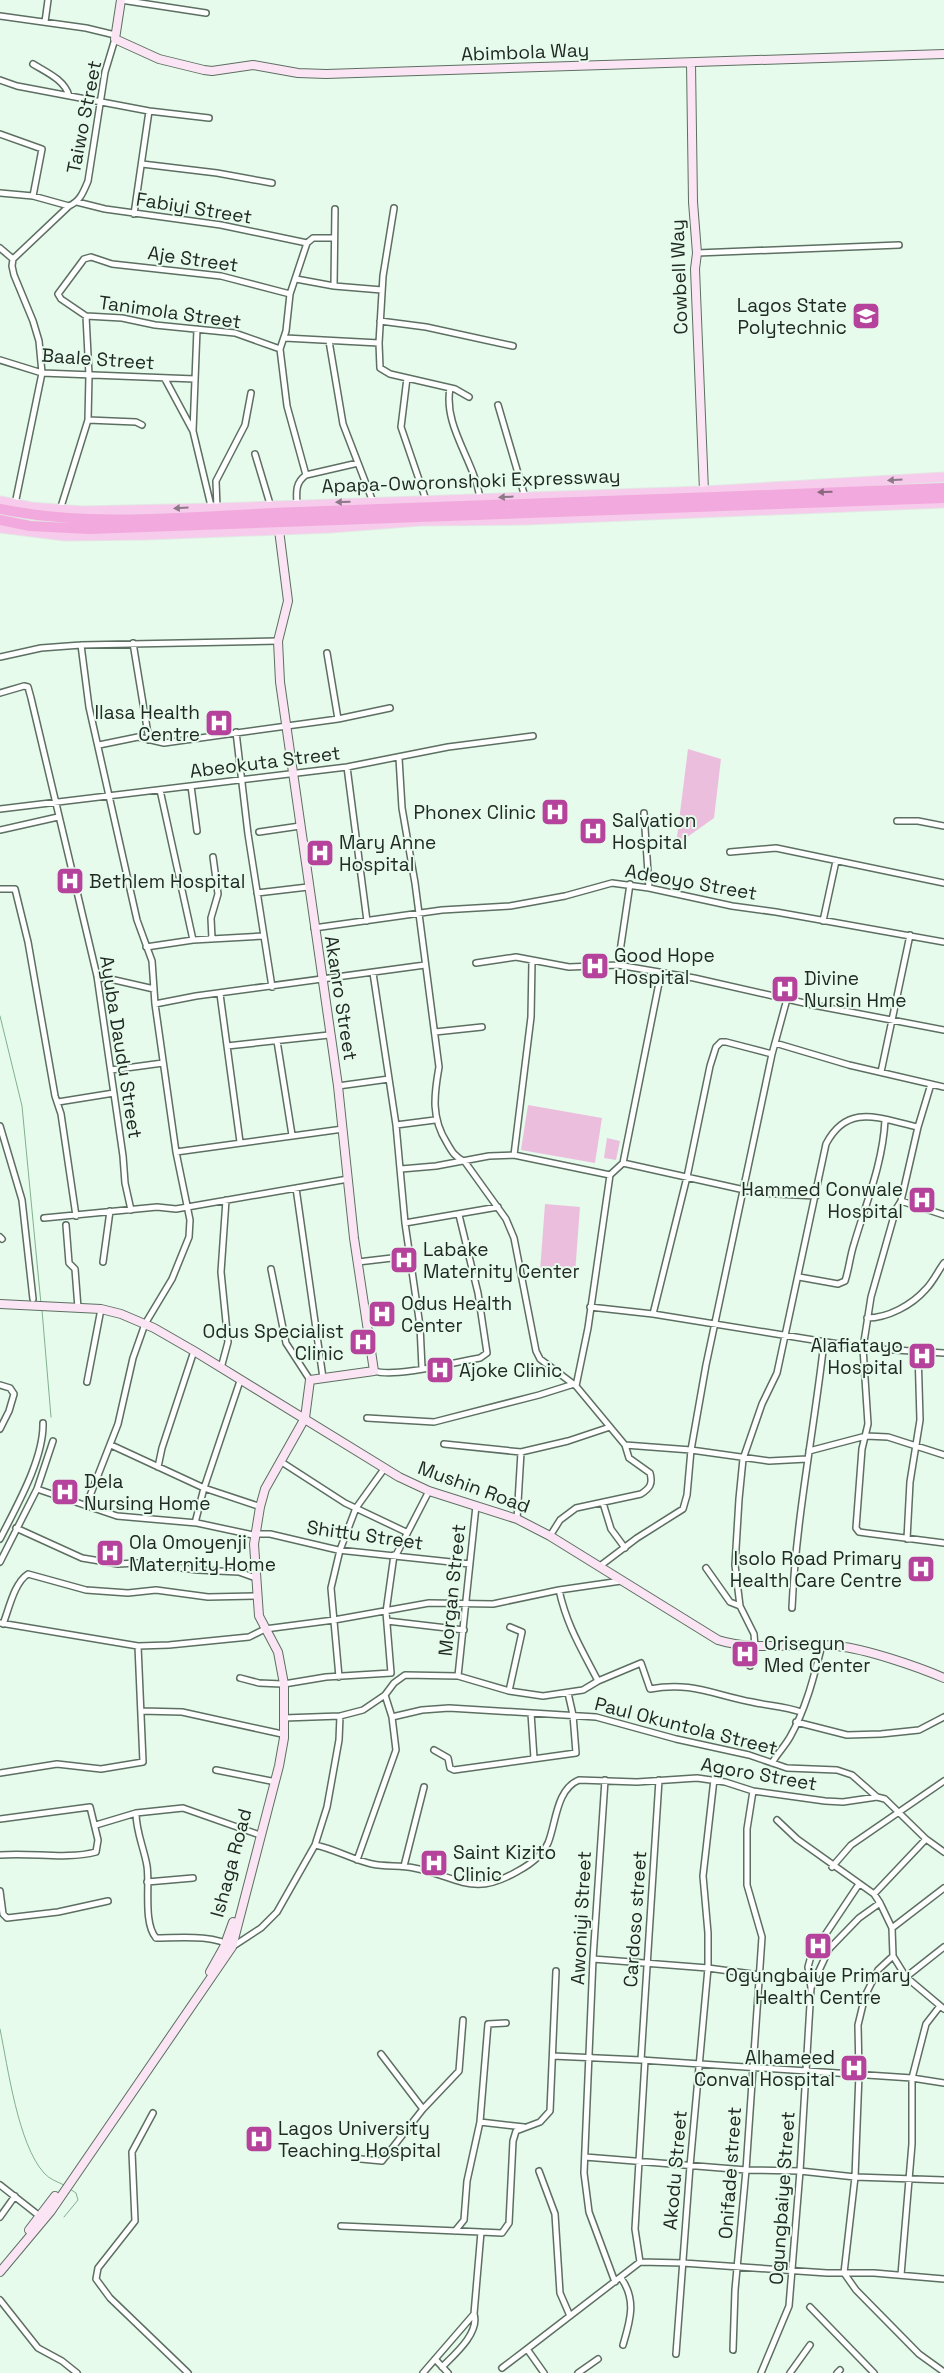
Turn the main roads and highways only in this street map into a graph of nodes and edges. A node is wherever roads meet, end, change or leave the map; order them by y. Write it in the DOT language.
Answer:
graph roads {
  1 [pos="121,0"];
  2 [pos="944,54"];
  3 [pos="691,62"];
  4 [pos="944,477"];
  5 [pos="944,488"];
  6 [pos="704,491"];
  7 [pos="944,498"];
  8 [pos="0,501"];
  9 [pos="944,503"];
  10 [pos="0,509"];
  11 [pos="0,520"];
  12 [pos="0,528"];
  13 [pos="279,530"];
  14 [pos="0,1304"];
  15 [pos="304,1421"];
  16 [pos="254,1535"];
  17 [pos="264,1630"];
  18 [pos="944,1678"];
  19 [pos="283,1684"];
  20 [pos="229,1945"];
  21 [pos="42,2218"];
  22 [pos="0,2266"];
  23 [pos="0,2272"];
  1 -- 3 [label="main road, Abimbola Way"];
  2 -- 3 [label="main road, Abimbola Way"];
  3 -- 6 [label="main road, Cowbell Way"];
  4 -- 6 [label="main road, Apapa-Oworonshoki Expressway, one-way"];
  5 -- 10 [label="highway, Apapa-Oworonshoki Expressway, one-way"];
  6 -- 8 [label="main road, Apapa-Oworonshoki Expressway, one-way"];
  7 -- 11 [label="highway, Apapa-Oworonshoki Expressway"];
  9 -- 13 [label="main road, Apapa-Oworonshoki Expressway"];
  12 -- 13 [label="main road, Apapa-Oworonshoki Expressway"];
  13 -- 15 [label="main road, Akanro Street"];
  14 -- 15 [label="main road, Mushin Road"];
  15 -- 16 [label="main road, Ishaga Road"];
  15 -- 16 [label="main road, Ishaga Road"];
  15 -- 18 [label="main road, Mushin Road"];
  16 -- 17 [label="main road, Ishaga Road"];
  16 -- 17 [label="main road, Ishaga Road"];
  17 -- 19 [label="main road, Ishaga Road"];
  19 -- 20 [label="main road, Ishaga Road"];
  19 -- 20 [label="main road, Ishaga Road"];
  20 -- 21 [label="main road, Ishaga Road"];
  21 -- 22 [label="main road, Ishaga Road"];
  21 -- 23 [label="main road, Ishaga Road"];
}
